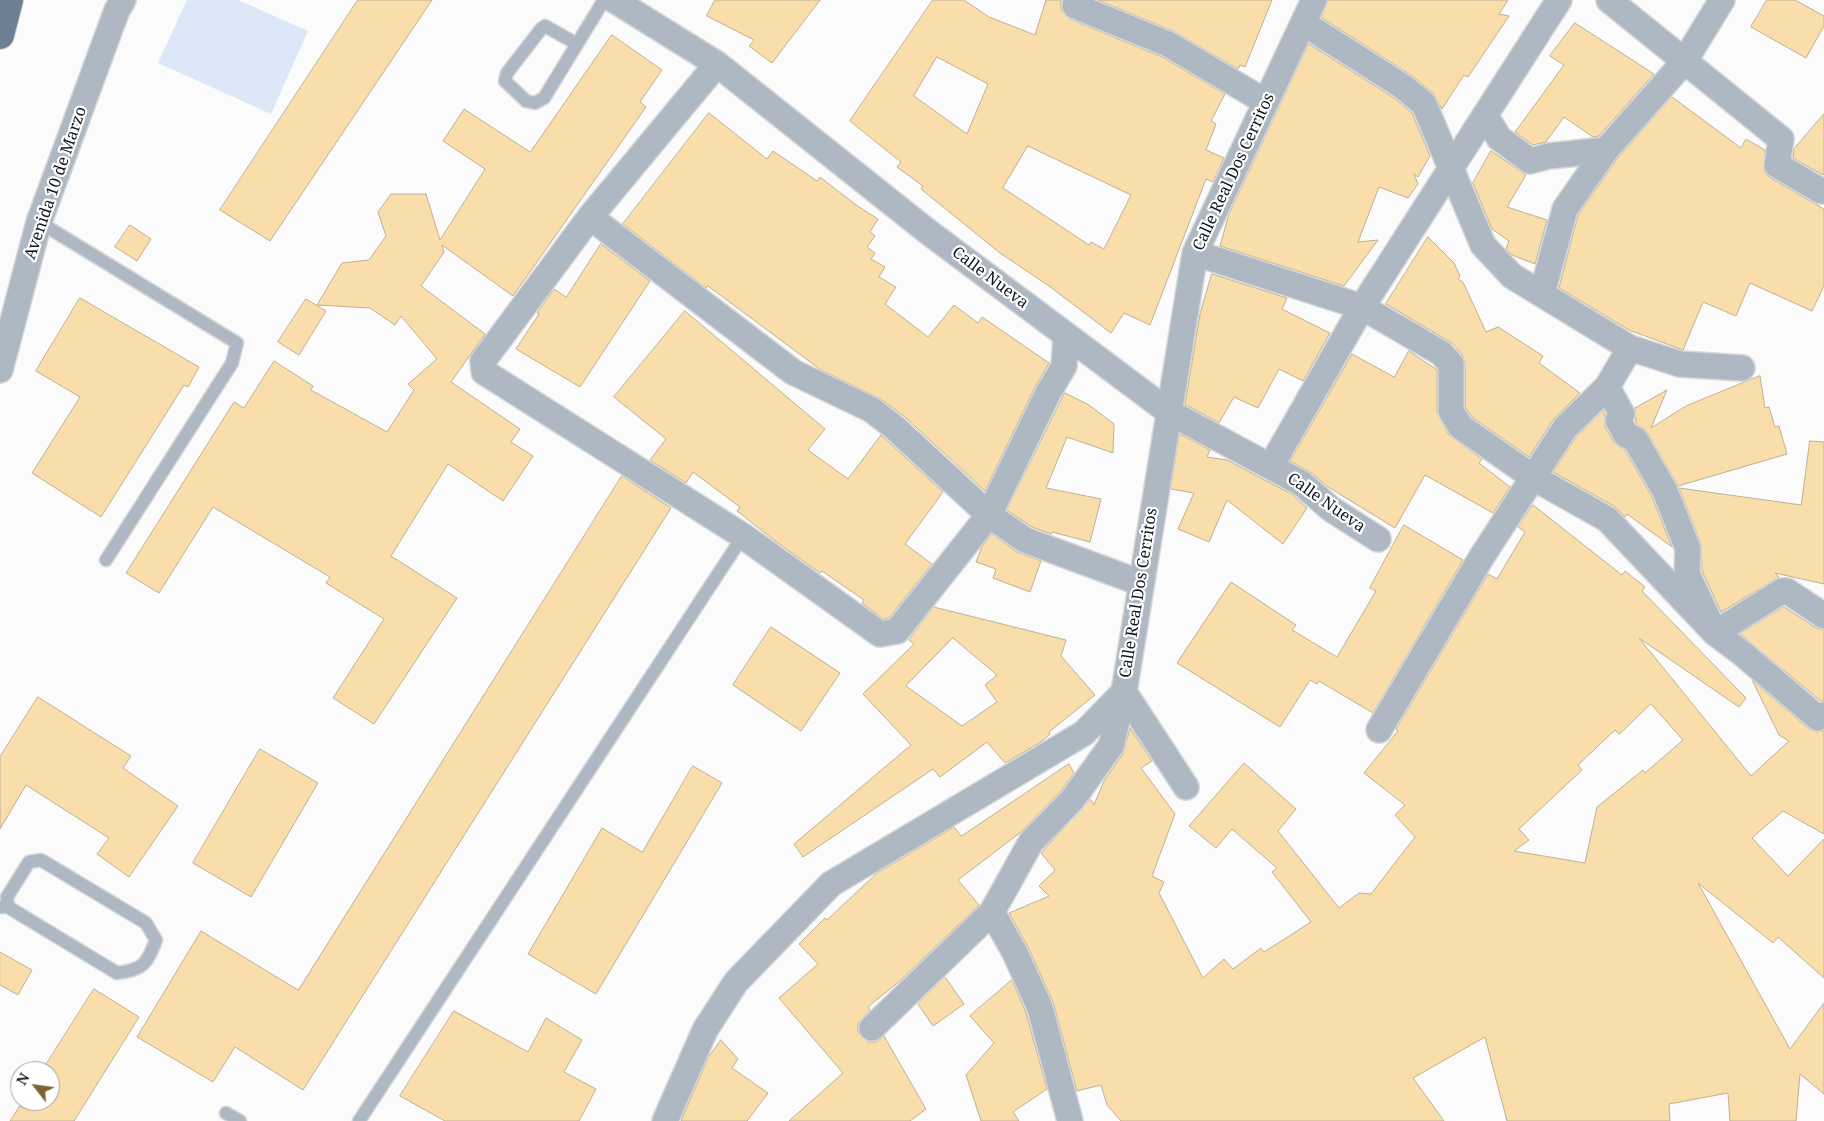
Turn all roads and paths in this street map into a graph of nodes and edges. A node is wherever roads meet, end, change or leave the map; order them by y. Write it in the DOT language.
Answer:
graph roads {
  1 [pos="9,0"];
  2 [pos="123,0"];
  3 [pos="604,0"];
  4 [pos="614,0"];
  5 [pos="1076,0"];
  6 [pos="1314,0"];
  7 [pos="1559,0"];
  8 [pos="1609,0"];
  9 [pos="1722,0"];
  10 [pos="1303,23"];
  11 [pos="0,35"];
  12 [pos="577,44"];
  13 [pos="1684,62"];
  14 [pos="717,64"];
  15 [pos="1266,102"];
  16 [pos="1485,115"];
  17 [pos="1606,150"];
  18 [pos="1451,168"];
  19 [pos="1824,190"];
  20 [pos="590,217"];
  21 [pos="40,222"];
  22 [pos="1196,253"];
  23 [pos="1542,294"];
  24 [pos="1362,307"];
  25 [pos="1066,335"];
  26 [pos="1630,348"];
  27 [pos="1742,368"];
  28 [pos="0,370"];
  29 [pos="1607,387"];
  30 [pos="1169,412"];
  31 [pos="1271,466"];
  32 [pos="1534,478"];
  33 [pos="989,516"];
  34 [pos="743,536"];
  35 [pos="1378,539"];
  36 [pos="106,560"];
  37 [pos="1141,583"];
  38 [pos="1824,616"];
  39 [pos="1715,633"];
  40 [pos="1124,692"];
  41 [pos="1824,715"];
  42 [pos="1379,730"];
  43 [pos="1186,788"];
  44 [pos="4,907"];
  45 [pos="992,912"];
  46 [pos="872,1028"];
  47 [pos="226,1112"];
  48 [pos="240,1121"];
  49 [pos="359,1121"];
  50 [pos="665,1121"];
  51 [pos="1070,1121"];
  1 -- 11 [label="main road"];
  2 -- 21 [label="street, Avenida 10 de Marzo"];
  3 -- 12 [label="lane"];
  4 -- 14 [label="street, Calle Nueva"];
  5 -- 15 [label="street"];
  6 -- 10 [label="street, Calle Real Dos Cerritos"];
  7 -- 16 [label="street"];
  8 -- 13 [label="street"];
  9 -- 13 [label="street"];
  10 -- 15 [label="street, Calle Real Dos Cerritos"];
  10 -- 18 [label="street"];
  12 -- 12 [label="lane"];
  13 -- 17 [label="street"];
  13 -- 19 [label="street"];
  14 -- 20 [label="street"];
  14 -- 25 [label="street, Calle Nueva"];
  15 -- 22 [label="street, Calle Real Dos Cerritos"];
  16 -- 17 [label="street"];
  16 -- 18 [label="street"];
  17 -- 23 [label="street"];
  18 -- 23 [label="street"];
  18 -- 24 [label="street"];
  20 -- 33 [label="street"];
  20 -- 34 [label="street"];
  21 -- 28 [label="street, Avenida 10 de Marzo"];
  21 -- 36 [label="lane"];
  22 -- 24 [label="street"];
  22 -- 30 [label="street, Calle Real Dos Cerritos"];
  23 -- 26 [label="street"];
  24 -- 31 [label="street"];
  24 -- 32 [label="street"];
  25 -- 30 [label="street, Calle Nueva"];
  25 -- 33 [label="street"];
  26 -- 27 [label="street"];
  26 -- 29 [label="street"];
  29 -- 32 [label="street"];
  29 -- 39 [label="street"];
  30 -- 31 [label="street, Calle Nueva"];
  30 -- 37 [label="street, Calle Real Dos Cerritos"];
  31 -- 35 [label="street, Calle Nueva"];
  32 -- 39 [label="street"];
  32 -- 42 [label="street"];
  33 -- 34 [label="street"];
  33 -- 37 [label="street"];
  34 -- 49 [label="lane"];
  37 -- 40 [label="street, Calle Real Dos Cerritos"];
  38 -- 39 [label="street"];
  39 -- 41 [label="street"];
  40 -- 43 [label="street"];
  40 -- 45 [label="street"];
  40 -- 50 [label="street, Calle Real Dos Cerritos"];
  44 -- 44 [label="lane"];
  45 -- 46 [label="street"];
  45 -- 51 [label="street"];
  47 -- 48 [label="lane"];
}
